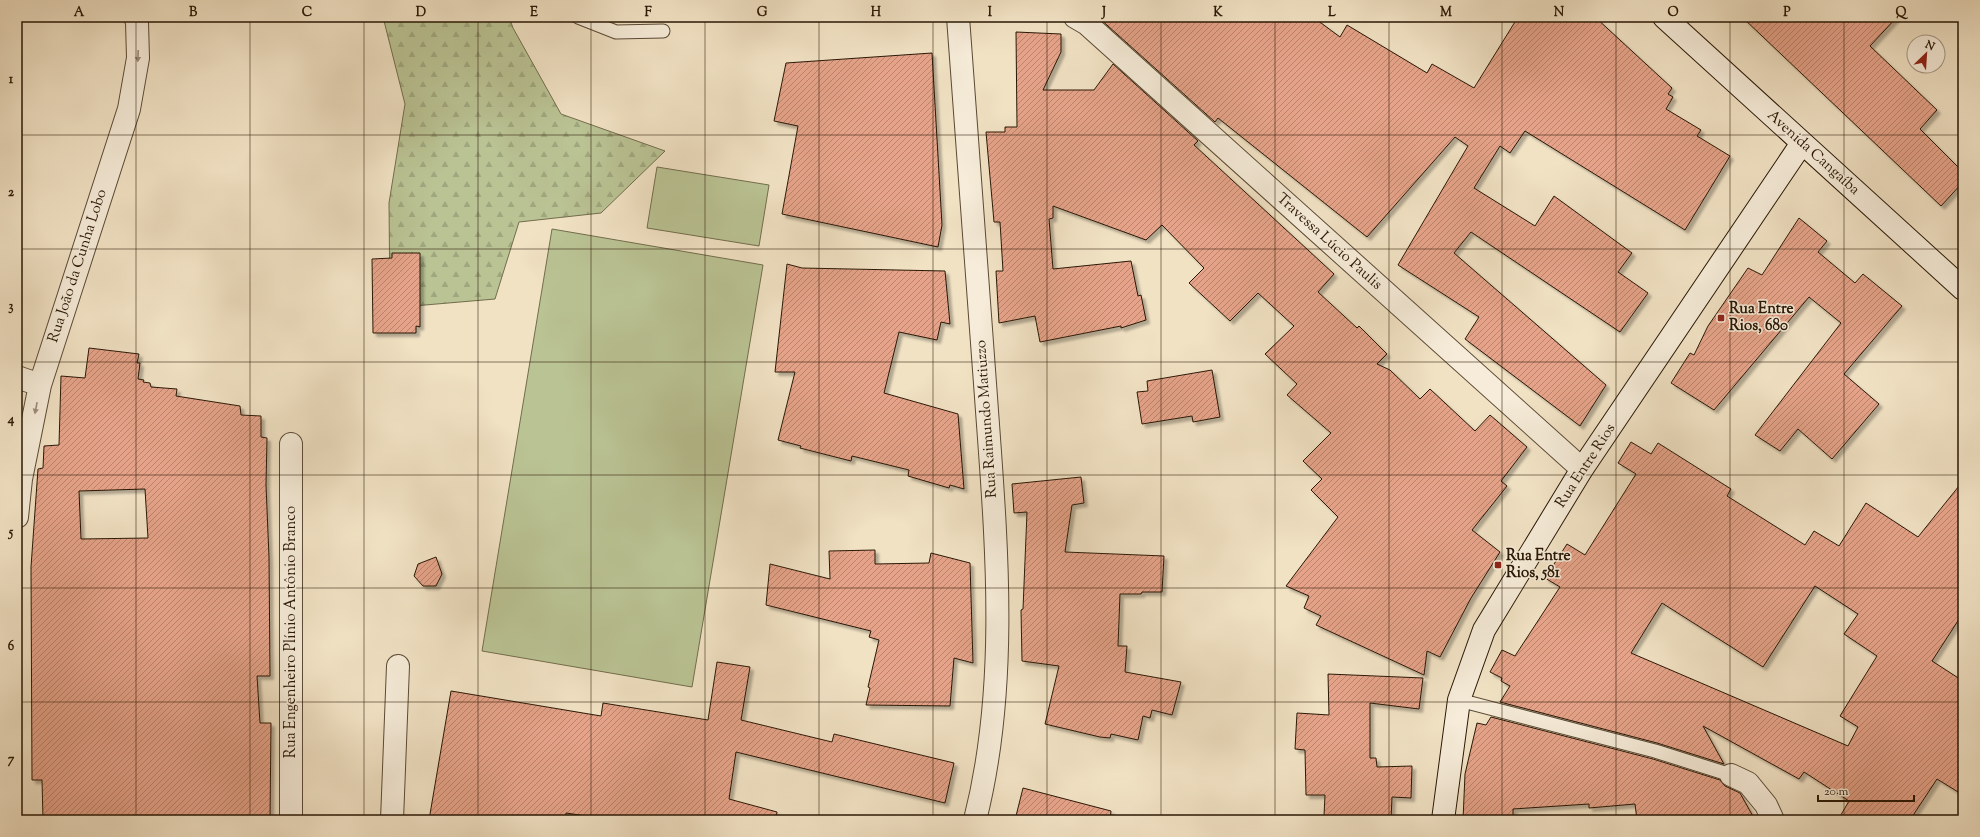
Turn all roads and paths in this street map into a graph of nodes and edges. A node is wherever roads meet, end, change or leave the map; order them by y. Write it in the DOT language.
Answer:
graph roads {
  1 [pos="135,17"];
  2 [pos="578,17"];
  3 [pos="958,17"];
  4 [pos="1075,17"];
  5 [pos="1664,17"];
  6 [pos="663,31"];
  7 [pos="1802,143"];
  8 [pos="1963,289"];
  9 [pos="17,377"];
  10 [pos="40,385"];
  11 [pos="291,444"];
  12 [pos="1582,469"];
  13 [pos="17,517"];
  14 [pos="398,666"];
  15 [pos="1459,700"];
  16 [pos="1731,775"];
  17 [pos="291,820"];
  18 [pos="392,820"];
  19 [pos="975,820"];
  20 [pos="1443,820"];
  21 [pos="1773,820"];
  1 -- 10 [label="street, Rua João da Cunha Lobo, one-way"];
  2 -- 6 [label="lane"];
  3 -- 19 [label="street, Rua Raimundo Matiuzzo"];
  4 -- 12 [label="street, Travessa Lúcio Paulis"];
  5 -- 7 [label="street, Avenida Cangaíba"];
  7 -- 8 [label="street, Avenida Cangaíba"];
  7 -- 12 [label="street, Rua Entre Rios"];
  9 -- 10 [label="street"];
  10 -- 13 [label="street, Rua João da Cunha Lobo, one-way"];
  11 -- 17 [label="street, Rua Engenheiro Plínio Antônio Branco"];
  12 -- 15 [label="street, Rua Entre Rios"];
  14 -- 18 [label="street"];
  15 -- 16 [label="lane"];
  15 -- 20 [label="street, Rua Entre Rios"];
  16 -- 21 [label="street"];
}
